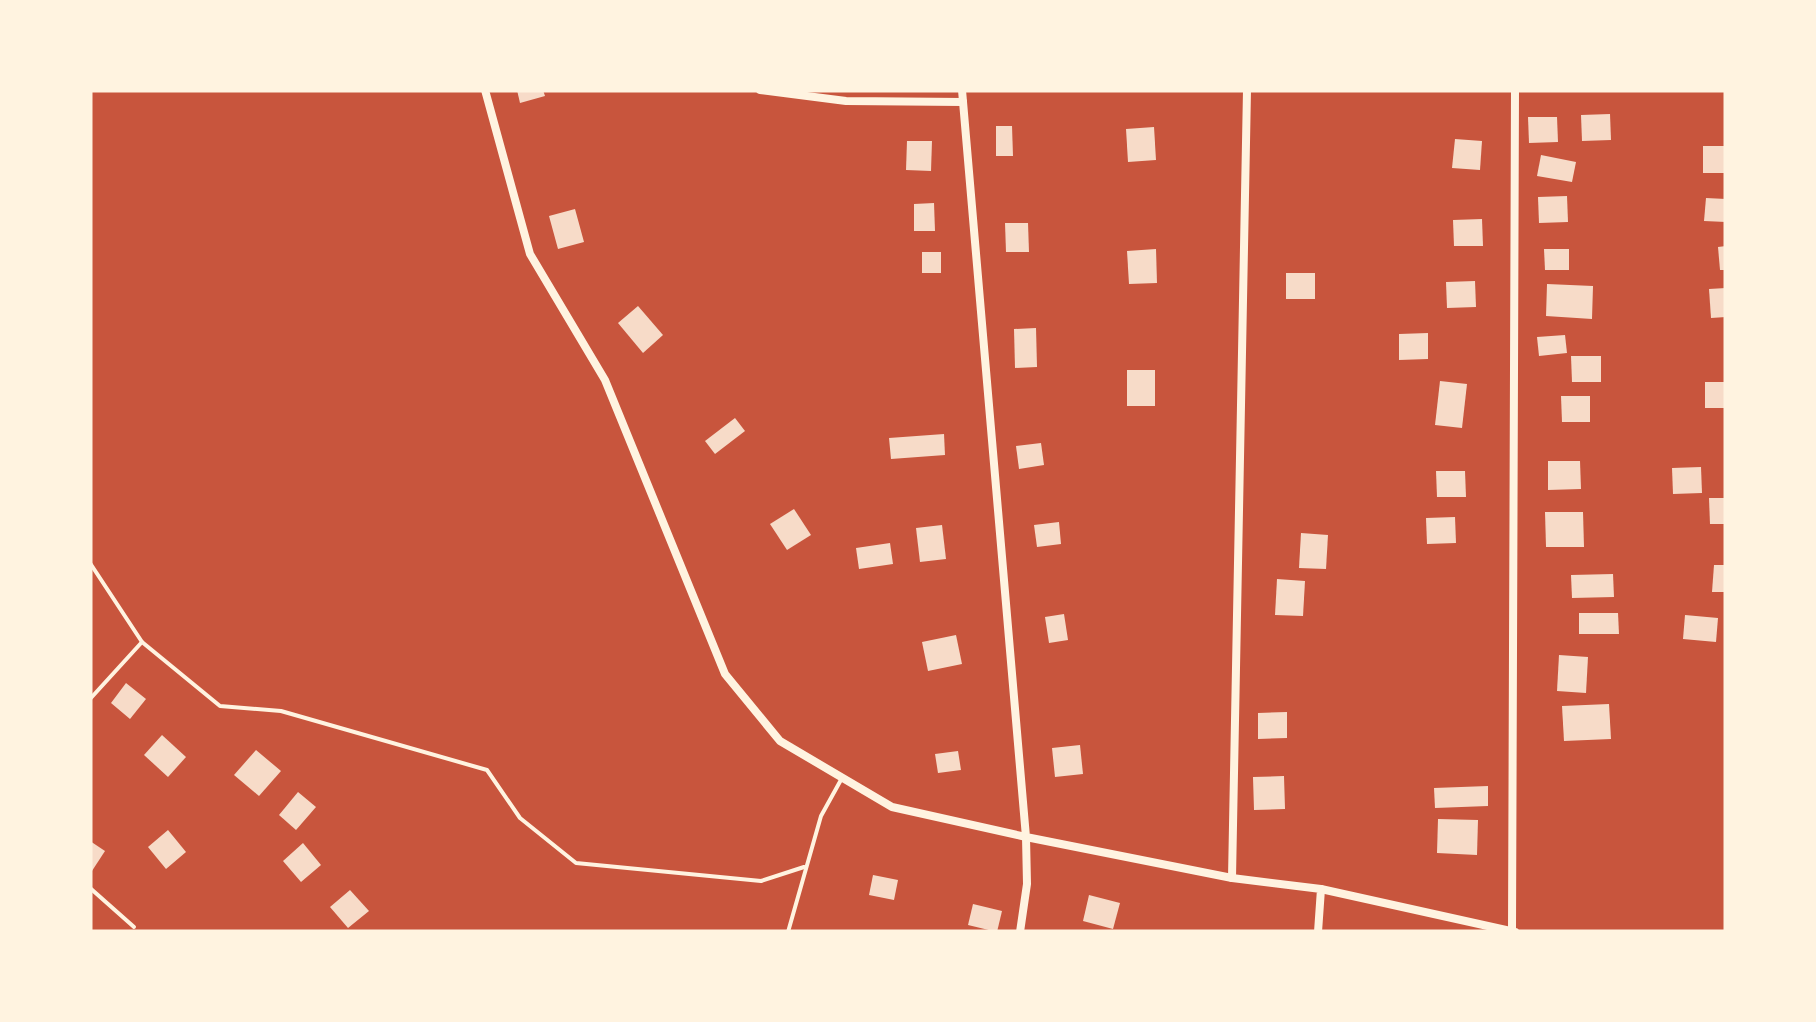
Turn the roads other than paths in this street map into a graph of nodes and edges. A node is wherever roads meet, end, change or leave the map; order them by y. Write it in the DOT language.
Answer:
graph roads {
  1 [pos="485,90"];
  2 [pos="760,90"];
  3 [pos="962,90"];
  4 [pos="1247,90"];
  5 [pos="1515,90"];
  6 [pos="963,102"];
  7 [pos="90,563"];
  8 [pos="142,642"];
  9 [pos="90,699"];
  10 [pos="842,778"];
  11 [pos="1026,836"];
  12 [pos="804,867"];
  13 [pos="1232,878"];
  14 [pos="90,888"];
  15 [pos="1321,889"];
  16 [pos="134,927"];
  17 [pos="1514,931"];
  18 [pos="788,932"];
  19 [pos="1020,932"];
  20 [pos="1318,932"];
  1 -- 10 [label="street"];
  2 -- 6 [label="street"];
  3 -- 6 [label="street"];
  4 -- 13 [label="street"];
  5 -- 17 [label="street"];
  6 -- 11 [label="street"];
  7 -- 8 [label="lane"];
  8 -- 9 [label="lane"];
  8 -- 12 [label="lane"];
  10 -- 11 [label="street"];
  10 -- 12 [label="lane"];
  11 -- 13 [label="street"];
  11 -- 19 [label="street"];
  12 -- 18 [label="lane"];
  13 -- 15 [label="street"];
  14 -- 16 [label="lane"];
  15 -- 17 [label="street"];
  15 -- 20 [label="street"];
}
